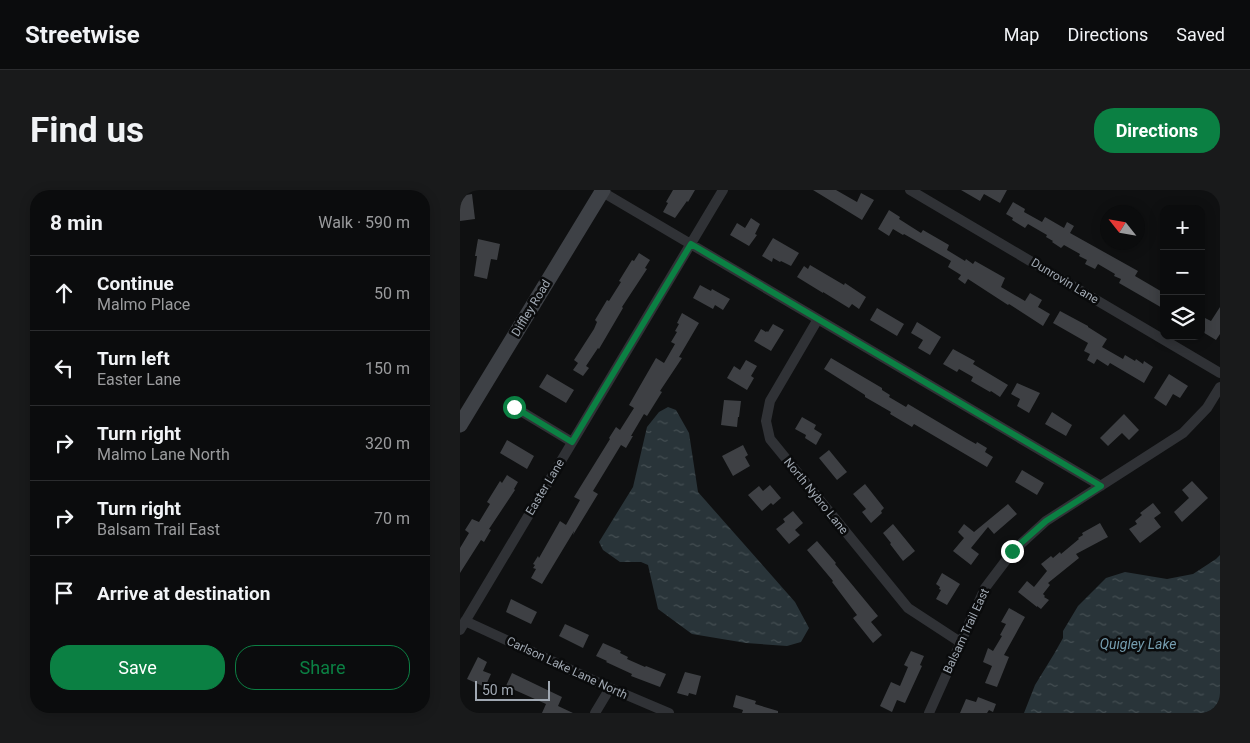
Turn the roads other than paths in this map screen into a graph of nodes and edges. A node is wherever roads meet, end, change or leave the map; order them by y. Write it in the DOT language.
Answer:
graph roads {
  1 [pos="723,190"];
  2 [pos="910,190"];
  3 [pos="601,191"];
  4 [pos="691,244"];
  5 [pos="818,319"];
  6 [pos="1220,373"];
  7 [pos="1220,387"];
  8 [pos="514,407"];
  9 [pos="460,425"];
  10 [pos="572,442"];
  11 [pos="1101,486"];
  12 [pos="463,625"];
  13 [pos="960,642"];
  14 [pos="610,688"];
  15 [pos="596,713"];
  16 [pos="670,713"];
  17 [pos="929,713"];
  1 -- 4 [label="street, Easter Lane"];
  2 -- 6 [label="street, Dunrovin Lane"];
  3 -- 4 [label="street"];
  3 -- 9 [label="main road, Diffley Road"];
  4 -- 5 [label="street"];
  4 -- 10 [label="street, Easter Lane"];
  5 -- 11 [label="street"];
  5 -- 13 [label="street, North Nybro Lane"];
  7 -- 11 [label="street, Balsam Trail East"];
  8 -- 10 [label="street"];
  10 -- 12 [label="street, Easter Lane"];
  11 -- 13 [label="street, Balsam Trail East"];
  12 -- 14 [label="street, Carlson Lake Lane North"];
  13 -- 17 [label="street, Balsam Trail East"];
  14 -- 15 [label="street"];
  14 -- 16 [label="street, Carlson Lake Lane North"];
}
